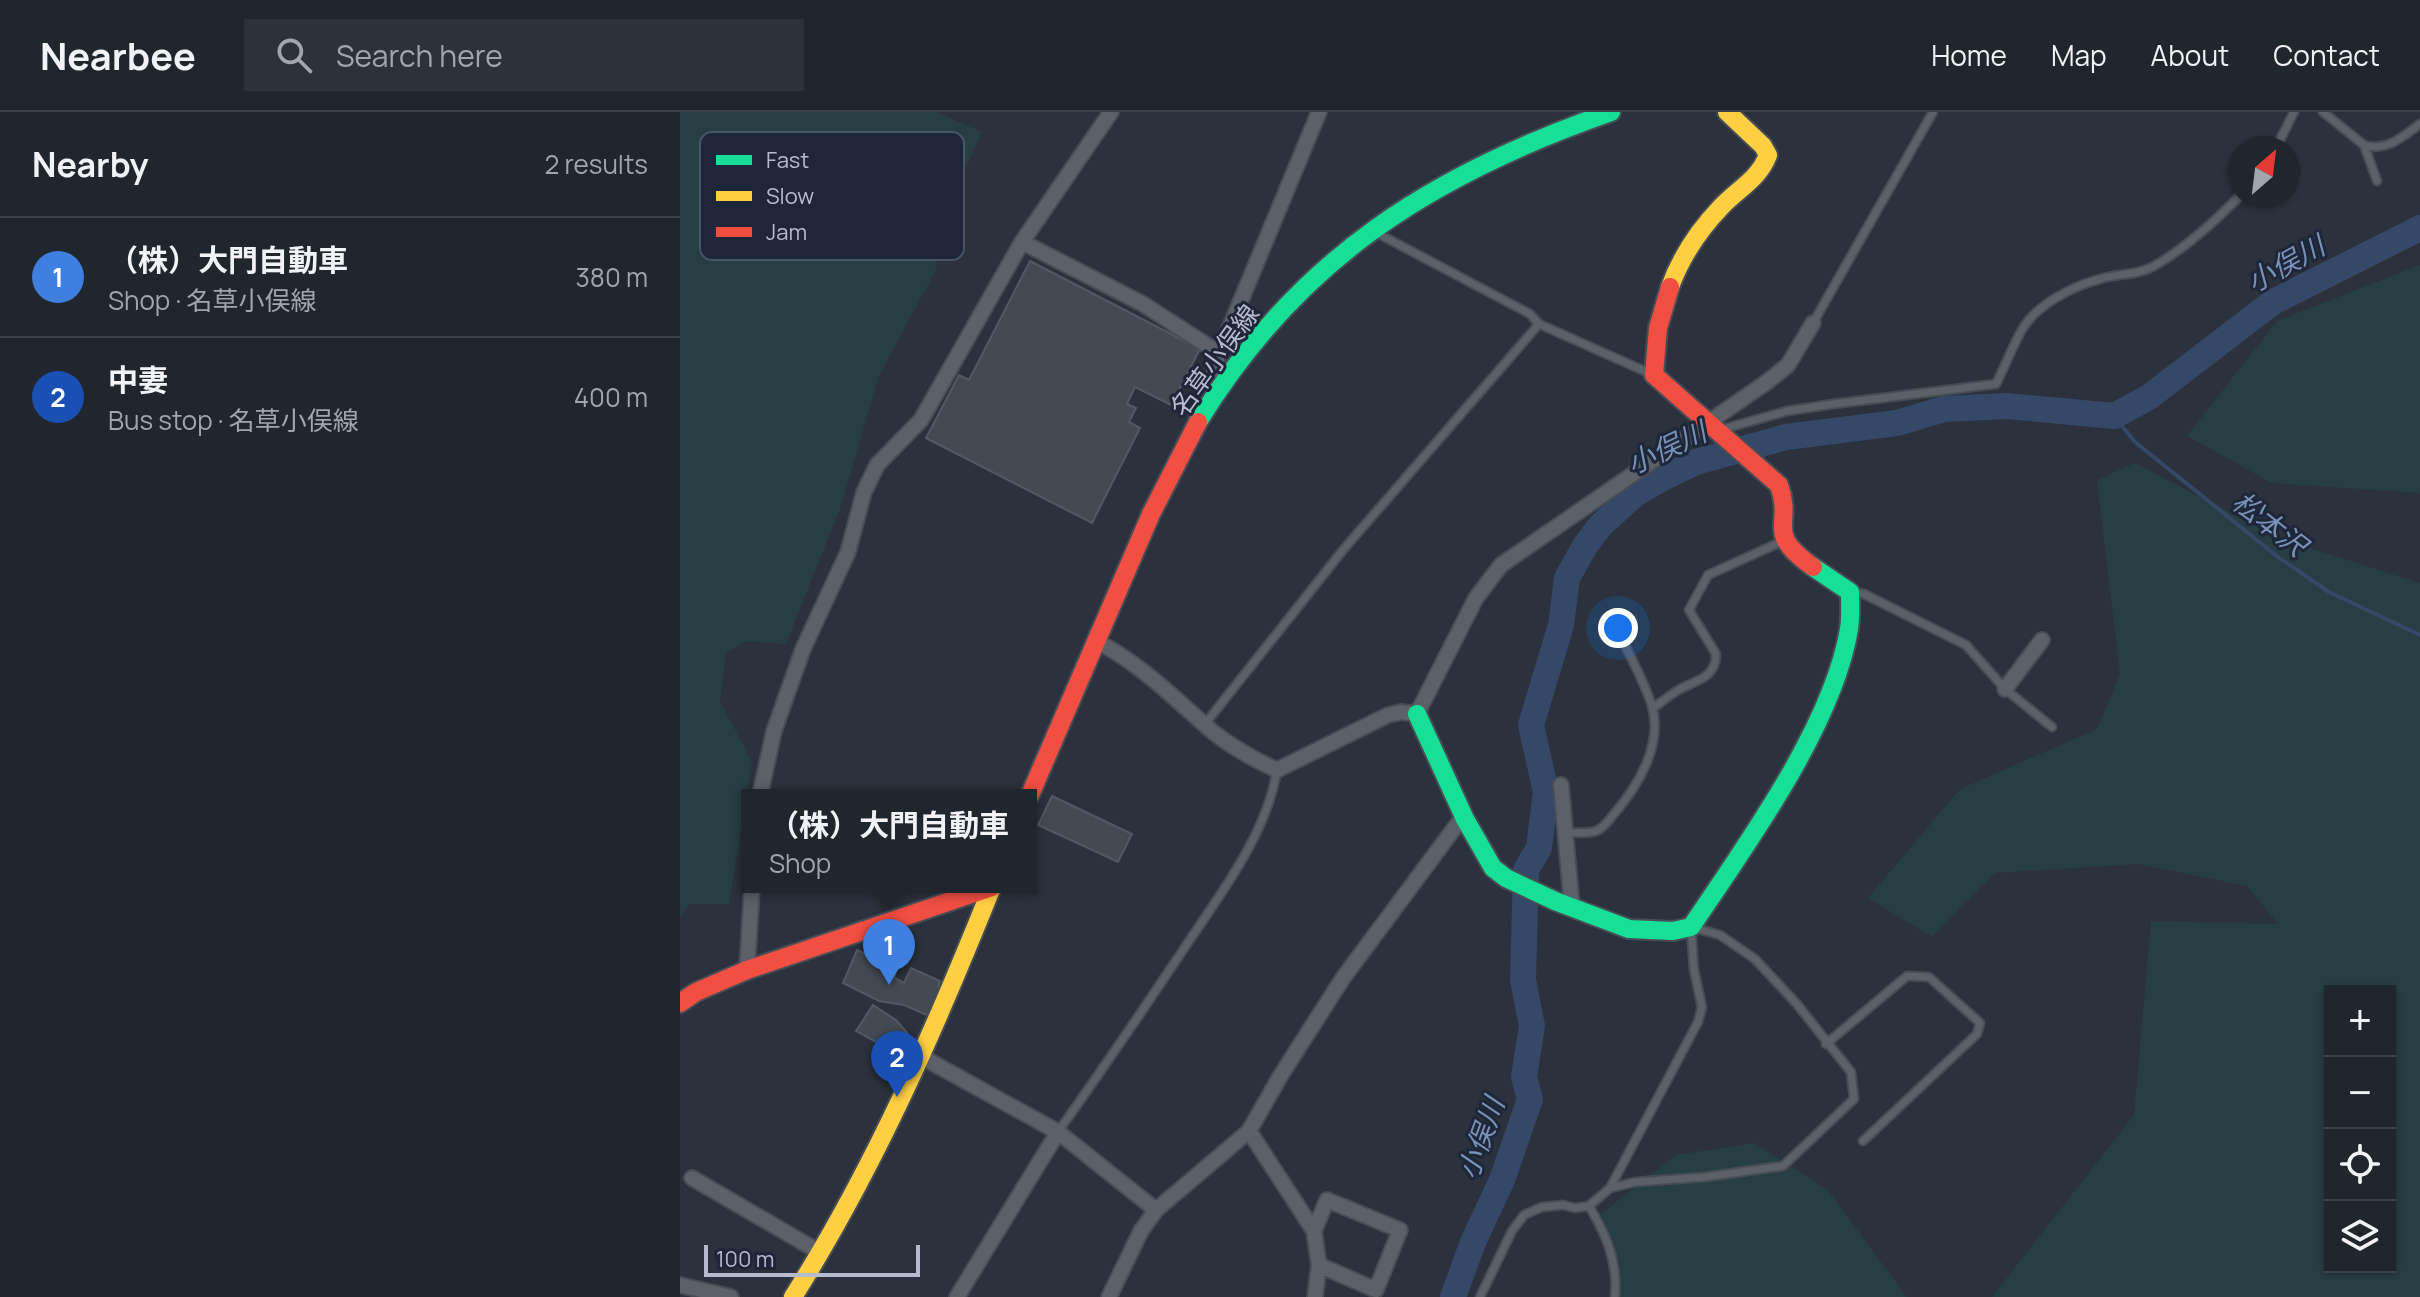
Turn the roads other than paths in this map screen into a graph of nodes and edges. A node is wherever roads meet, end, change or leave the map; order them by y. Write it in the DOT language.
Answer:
graph roads {
  1 [pos="1111,112"];
  2 [pos="1319,112"];
  3 [pos="1611,112"];
  4 [pos="1727,112"];
  5 [pos="1933,112"];
  6 [pos="2294,112"];
  7 [pos="2323,112"];
  8 [pos="2420,124"];
  9 [pos="2282,136"];
  10 [pos="2364,145"];
  11 [pos="2377,181"];
  12 [pos="2228,207"];
  13 [pos="1371,230"];
  14 [pos="1022,242"];
  15 [pos="1813,323"];
  16 [pos="1539,324"];
  17 [pos="1219,353"];
  18 [pos="1654,375"];
  19 [pos="1215,395"];
  20 [pos="1715,428"];
  21 [pos="1785,540"];
  22 [pos="1850,592"];
  23 [pos="1618,632"];
  24 [pos="2042,640"];
  25 [pos="1096,641"];
  26 [pos="2005,689"];
  27 [pos="1653,708"];
  28 [pos="1417,714"];
  29 [pos="1205,724"];
  30 [pos="2052,727"];
  31 [pos="1277,770"];
  32 [pos="1561,785"];
  33 [pos="761,789"];
  34 [pos="1033,789"];
  35 [pos="1465,819"];
  36 [pos="1565,833"];
  37 [pos="752,893"];
  38 [pos="974,893"];
  39 [pos="990,893"];
  40 [pos="1564,904"];
  41 [pos="1691,927"];
  42 [pos="747,970"];
  43 [pos="680,1003"];
  44 [pos="1826,1044"];
  45 [pos="922,1057"];
  46 [pos="1249,1131"];
  47 [pos="1058,1132"];
  48 [pos="1863,1141"];
  49 [pos="692,1178"];
  50 [pos="1610,1188"];
  51 [pos="1589,1206"];
  52 [pos="1156,1210"];
  53 [pos="1314,1231"];
  54 [pos="821,1253"];
  55 [pos="1319,1265"];
  56 [pos="680,1285"];
  57 [pos="731,1297"];
  58 [pos="793,1297"];
  59 [pos="957,1297"];
  60 [pos="1109,1297"];
  61 [pos="1315,1297"];
  62 [pos="1480,1297"];
  63 [pos="1615,1297"];
  1 -- 14 [label="street"];
  2 -- 17 [label="street"];
  3 -- 13 [label="street, 名草小俣線"];
  4 -- 18 [label="street"];
  5 -- 15 [label="lane"];
  6 -- 9 [label="lane"];
  7 -- 10 [label="lane"];
  8 -- 10 [label="lane"];
  10 -- 11 [label="lane"];
  12 -- 20 [label="lane"];
  13 -- 16 [label="lane"];
  13 -- 19 [label="street, 名草小俣線"];
  14 -- 17 [label="street"];
  14 -- 33 [label="street"];
  15 -- 20 [label="street"];
  16 -- 18 [label="lane"];
  16 -- 29 [label="lane"];
  17 -- 19 [label="street"];
  18 -- 20 [label="street"];
  19 -- 25 [label="street, 名草小俣線"];
  20 -- 21 [label="street"];
  20 -- 28 [label="street"];
  21 -- 22 [label="street"];
  21 -- 27 [label="lane"];
  22 -- 26 [label="lane"];
  22 -- 41 [label="street"];
  23 -- 27 [label="lane"];
  24 -- 26 [label="street"];
  25 -- 29 [label="street"];
  25 -- 34 [label="street, 名草小俣線"];
  26 -- 30 [label="lane"];
  27 -- 36 [label="lane"];
  28 -- 31 [label="street"];
  28 -- 35 [label="street"];
  29 -- 31 [label="street"];
  31 -- 47 [label="lane"];
  32 -- 36 [label="street"];
  35 -- 40 [label="street"];
  35 -- 46 [label="street"];
  36 -- 40 [label="street"];
  37 -- 42 [label="street"];
  38 -- 42 [label="street"];
  39 -- 45 [label="street"];
  40 -- 41 [label="street"];
  41 -- 44 [label="lane"];
  41 -- 50 [label="lane"];
  42 -- 43 [label="street"];
  44 -- 48 [label="lane"];
  44 -- 50 [label="lane"];
  45 -- 47 [label="street"];
  45 -- 54 [label="street"];
  46 -- 52 [label="street"];
  46 -- 53 [label="street"];
  47 -- 52 [label="street"];
  47 -- 59 [label="street"];
  49 -- 54 [label="street"];
  50 -- 51 [label="lane"];
  51 -- 62 [label="lane"];
  51 -- 63 [label="lane"];
  52 -- 60 [label="street"];
  53 -- 55 [label="street"];
  53 -- 55 [label="street"];
  54 -- 58 [label="street"];
  55 -- 61 [label="street"];
  56 -- 57 [label="street"];
}
